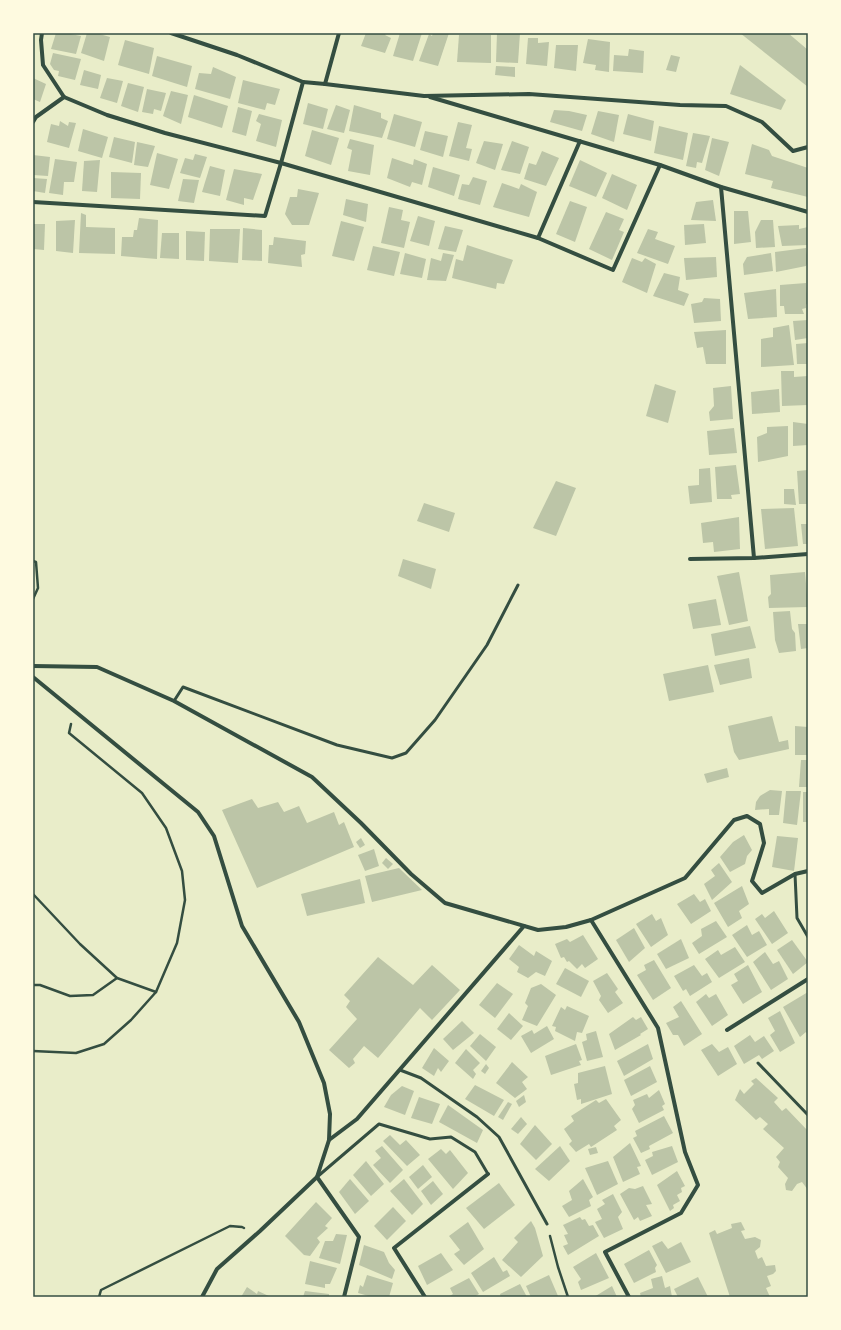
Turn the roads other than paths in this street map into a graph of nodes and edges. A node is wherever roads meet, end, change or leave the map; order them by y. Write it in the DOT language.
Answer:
graph roads {
  1 [pos="42,33"];
  2 [pos="171,33"];
  3 [pos="339,33"];
  4 [pos="303,82"];
  5 [pos="325,84"];
  6 [pos="424,96"];
  7 [pos="64,97"];
  8 [pos="33,122"];
  9 [pos="580,141"];
  10 [pos="808,147"];
  11 [pos="282,163"];
  12 [pos="660,165"];
  13 [pos="721,187"];
  14 [pos="33,202"];
  15 [pos="808,212"];
  16 [pos="538,238"];
  17 [pos="808,554"];
  18 [pos="754,558"];
  19 [pos="690,559"];
  20 [pos="518,585"];
  21 [pos="33,666"];
  22 [pos="33,677"];
  23 [pos="174,701"];
  24 [pos="808,871"];
  25 [pos="794,874"];
  26 [pos="591,920"];
  27 [pos="524,926"];
  28 [pos="808,937"];
  29 [pos="808,979"];
  30 [pos="727,1030"];
  31 [pos="758,1064"];
  32 [pos="400,1070"];
  33 [pos="808,1116"];
  34 [pos="328,1140"];
  35 [pos="488,1174"];
  36 [pos="318,1177"];
  37 [pos="547,1224"];
  38 [pos="202,1297"];
  39 [pos="344,1297"];
  40 [pos="425,1297"];
  41 [pos="628,1297"];
  1 -- 7 [label="street"];
  2 -- 4 [label="street"];
  3 -- 5 [label="street"];
  4 -- 5 [label="street"];
  4 -- 11 [label="street"];
  5 -- 6 [label="street"];
  6 -- 9 [label="street"];
  6 -- 10 [label="street"];
  7 -- 8 [label="street"];
  7 -- 11 [label="street"];
  9 -- 12 [label="street"];
  9 -- 16 [label="street"];
  11 -- 14 [label="street"];
  11 -- 16 [label="street"];
  12 -- 13 [label="street"];
  12 -- 16 [label="street"];
  13 -- 15 [label="street"];
  13 -- 18 [label="street"];
  17 -- 18 [label="street"];
  18 -- 19 [label="street"];
  20 -- 23 [label="lane"];
  21 -- 23 [label="street"];
  22 -- 34 [label="street"];
  23 -- 27 [label="street"];
  24 -- 25 [label="street"];
  25 -- 26 [label="street"];
  25 -- 28 [label="lane"];
  26 -- 27 [label="street"];
  26 -- 41 [label="street"];
  27 -- 32 [label="street"];
  29 -- 30 [label="street"];
  31 -- 33 [label="lane"];
  32 -- 34 [label="street"];
  32 -- 37 [label="lane"];
  34 -- 36 [label="street"];
  35 -- 36 [label="lane"];
  35 -- 40 [label="street"];
  36 -- 38 [label="street"];
  36 -- 39 [label="street"];
}
